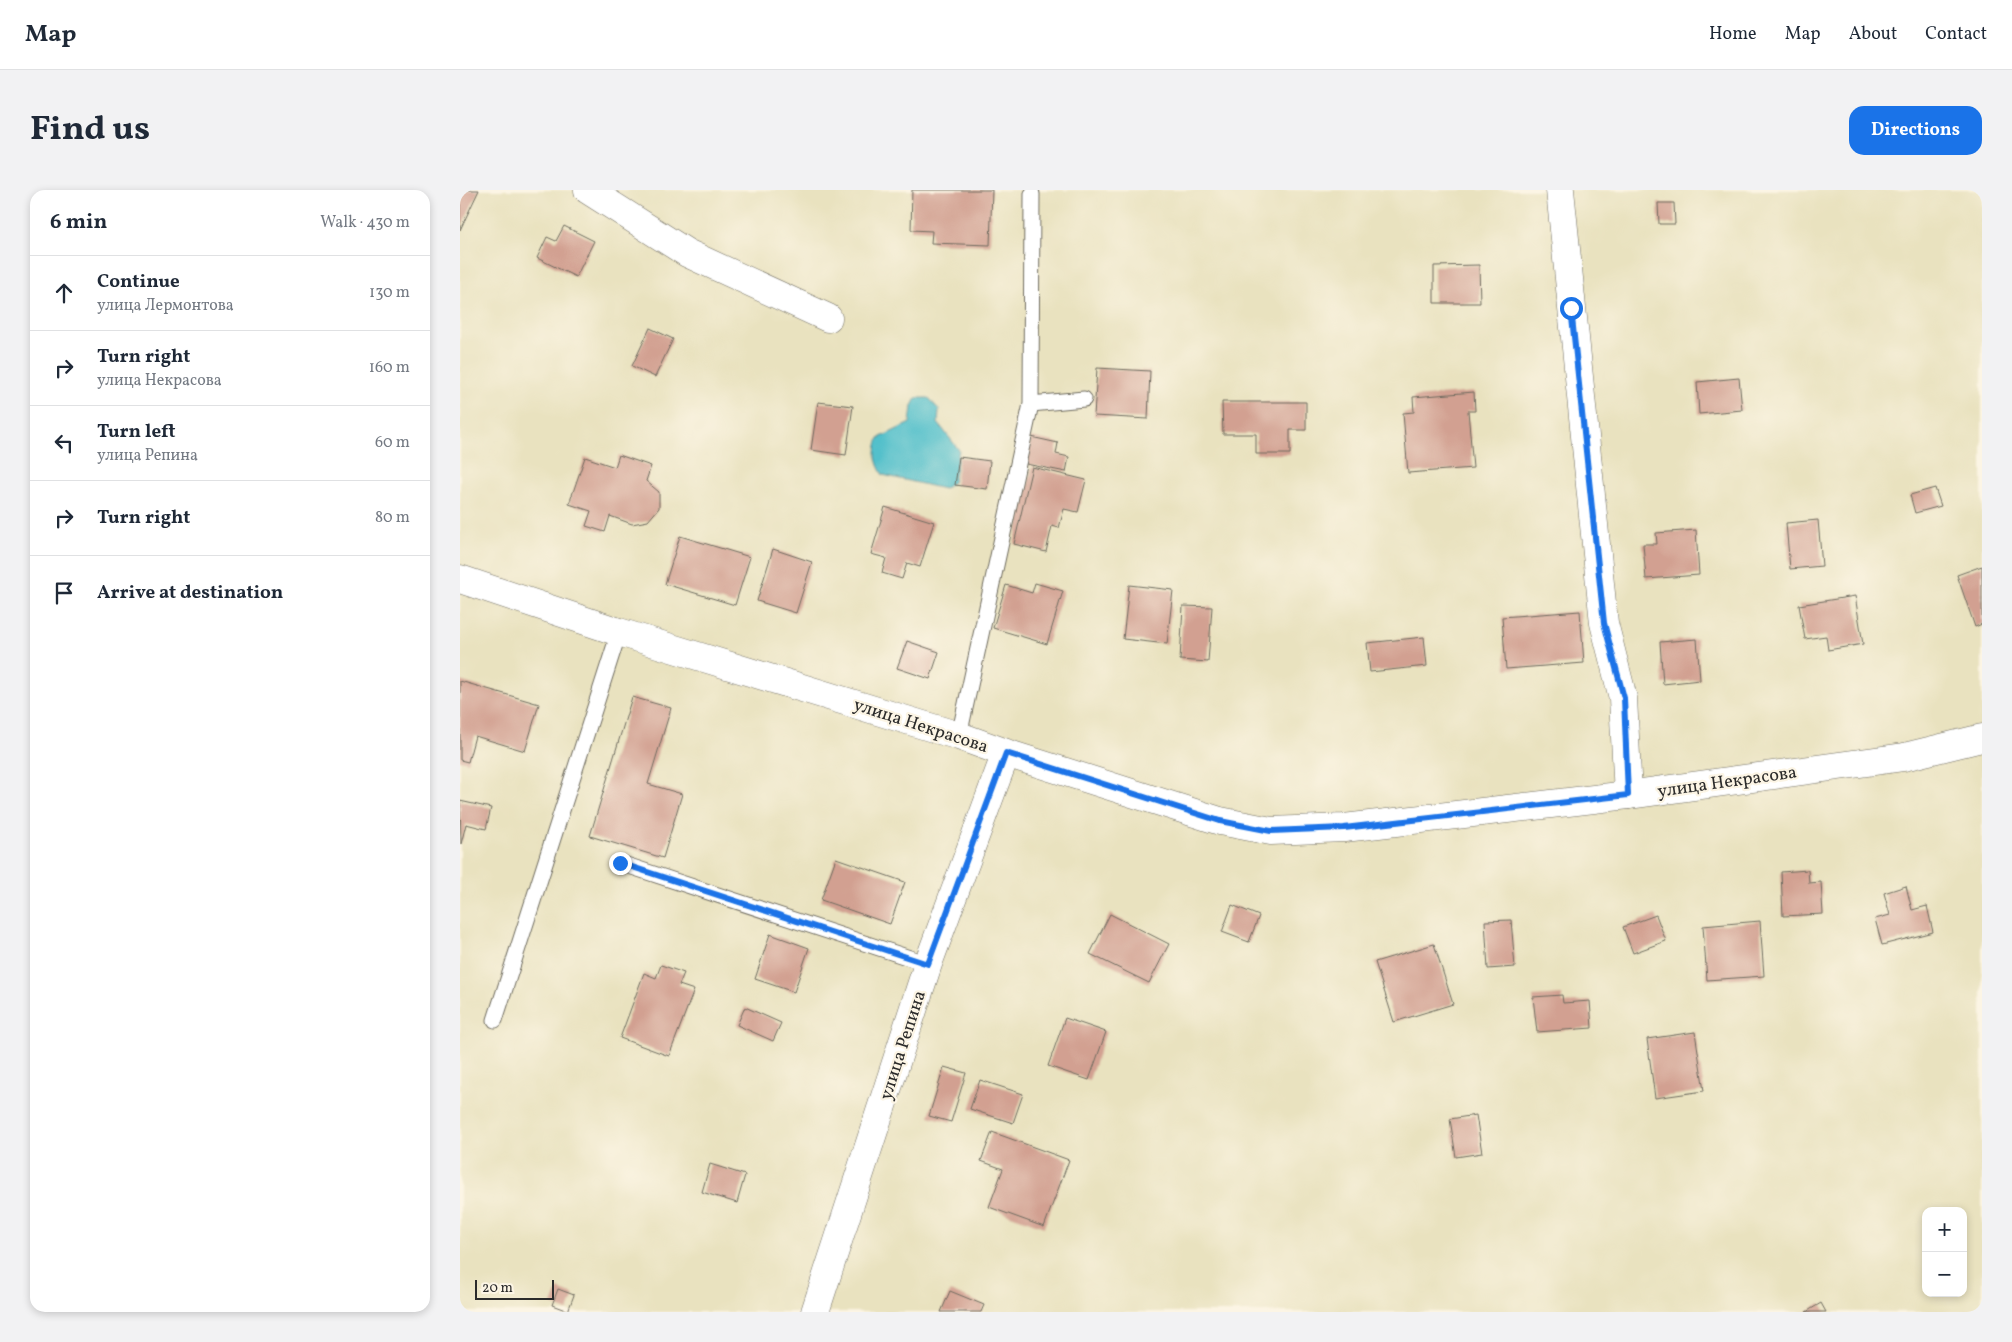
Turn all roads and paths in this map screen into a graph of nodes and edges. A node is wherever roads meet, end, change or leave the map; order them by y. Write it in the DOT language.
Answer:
graph roads {
  1 [pos="588,190"];
  2 [pos="1560,190"];
  3 [pos="1032,194"];
  4 [pos="828,318"];
  5 [pos="1084,399"];
  6 [pos="1031,404"];
  7 [pos="460,579"];
  8 [pos="619,632"];
  9 [pos="959,736"];
  10 [pos="1982,738"];
  11 [pos="1006,753"];
  12 [pos="1628,795"];
  13 [pos="620,863"];
  14 [pos="928,964"];
  15 [pos="494,1020"];
  16 [pos="815,1312"];
  1 -- 4 [label="street"];
  2 -- 12 [label="street"];
  3 -- 6 [label="lane"];
  5 -- 6 [label="lane"];
  6 -- 9 [label="lane"];
  7 -- 8 [label="street, улица Некрасова"];
  8 -- 9 [label="street, улица Некрасова"];
  8 -- 15 [label="lane"];
  9 -- 11 [label="street, улица Некрасова"];
  10 -- 12 [label="street, улица Некрасова"];
  11 -- 12 [label="street, улица Некрасова"];
  11 -- 14 [label="street, улица Репина"];
  13 -- 14 [label="lane"];
  14 -- 16 [label="street, улица Репина"];
}
